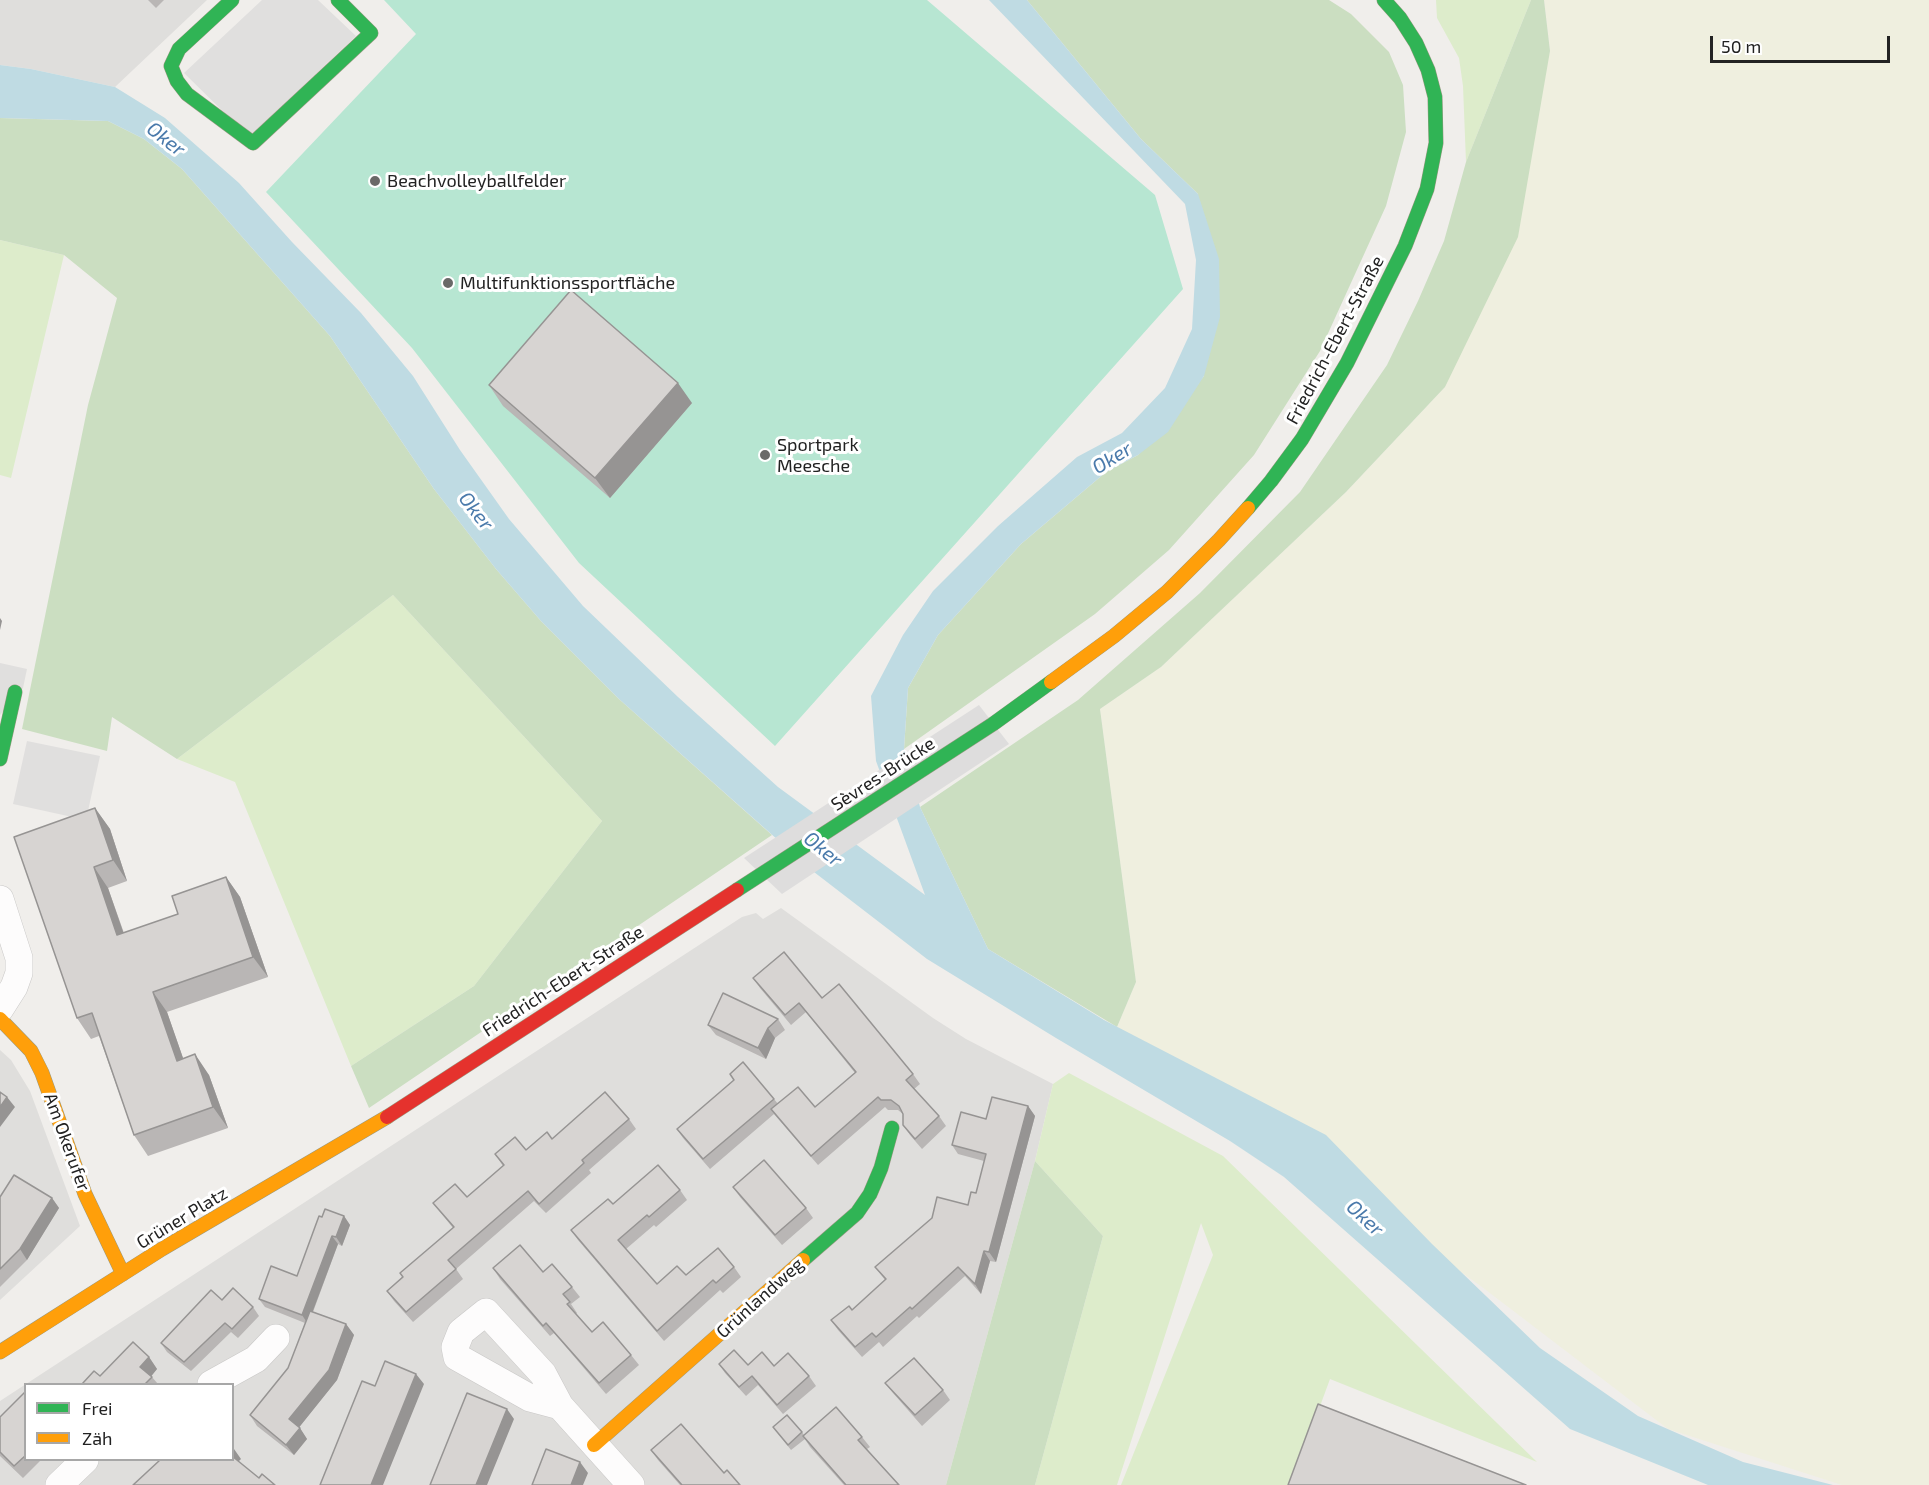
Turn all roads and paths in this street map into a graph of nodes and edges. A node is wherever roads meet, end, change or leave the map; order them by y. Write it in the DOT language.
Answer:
graph roads {
  1 [pos="232,0"];
  2 [pos="338,0"];
  3 [pos="1383,0"];
  4 [pos="15,692"];
  5 [pos="993,724"];
  6 [pos="0,759"];
  7 [pos="761,874"];
  8 [pos="0,899"];
  9 [pos="0,1009"];
  10 [pos="0,1019"];
  11 [pos="385,1118"];
  12 [pos="892,1128"];
  13 [pos="123,1274"];
  14 [pos="276,1338"];
  15 [pos="0,1352"];
  16 [pos="213,1383"];
  17 [pos="560,1406"];
  18 [pos="594,1445"];
  19 [pos="85,1461"];
  20 [pos="59,1485"];
  21 [pos="631,1485"];
  1 -- 2 [label="main road"];
  3 -- 5 [label="main road, Friedrich-Ebert-Straße"];
  4 -- 6 [label="main road"];
  5 -- 7 [label="main road, Sèvres-Brücke"];
  7 -- 11 [label="main road, Friedrich-Ebert-Straße"];
  8 -- 9 [label="street"];
  10 -- 13 [label="main road, Am Okerufer"];
  11 -- 13 [label="main road, Grüner Platz"];
  12 -- 18 [label="main road, Grünlandweg"];
  13 -- 15 [label="main road, Grüner Platz"];
  14 -- 16 [label="street"];
  17 -- 18 [label="street"];
  18 -- 21 [label="street"];
  19 -- 20 [label="street"];
}
